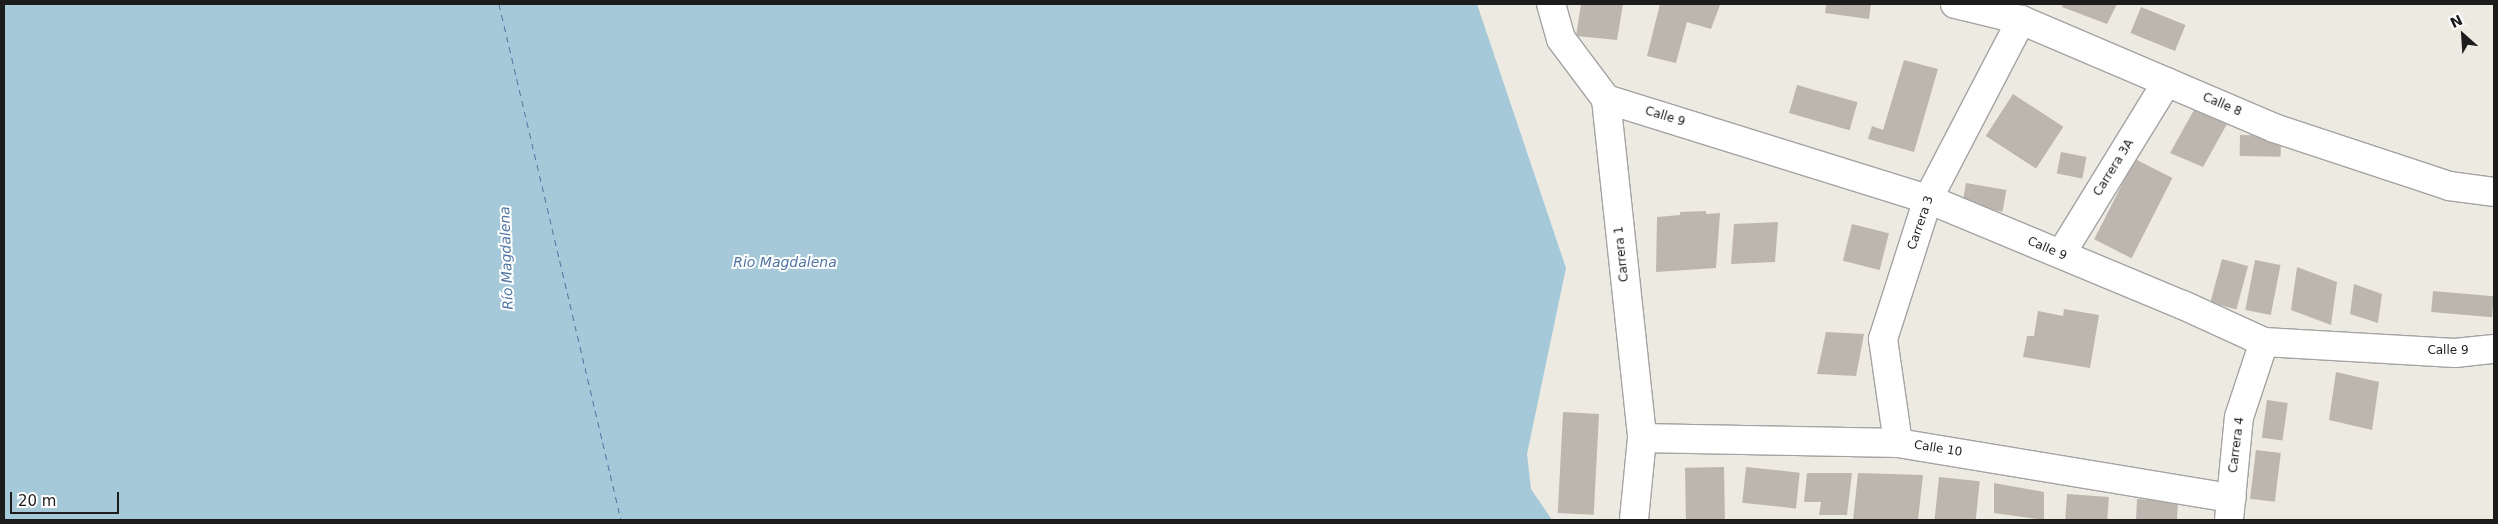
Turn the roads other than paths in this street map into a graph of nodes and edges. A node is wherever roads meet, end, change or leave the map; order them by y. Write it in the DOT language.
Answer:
graph roads {
  1 [pos="1551,4"];
  2 [pos="1955,4"];
  3 [pos="2021,20"];
  4 [pos="2167,82"];
  5 [pos="1606,99"];
  6 [pos="2494,192"];
  7 [pos="1928,198"];
  8 [pos="2061,254"];
  9 [pos="2264,342"];
  10 [pos="2494,349"];
  11 [pos="1642,438"];
  12 [pos="1898,443"];
  13 [pos="2230,509"];
  14 [pos="1634,520"];
  1 -- 5 [label="street"];
  2 -- 3 [label="street, Calle 8"];
  3 -- 4 [label="street, Calle 8"];
  3 -- 7 [label="street, Carrera 3"];
  4 -- 6 [label="street, Calle 8"];
  4 -- 8 [label="street, Carrera 3A"];
  5 -- 7 [label="street, Calle 9"];
  5 -- 11 [label="street, Carrera 1"];
  7 -- 8 [label="street, Calle 9"];
  7 -- 12 [label="street, Carrera 3"];
  8 -- 9 [label="street, Calle 9"];
  9 -- 10 [label="street, Calle 9"];
  9 -- 13 [label="street, Carrera 4"];
  11 -- 12 [label="street, Calle 10"];
  11 -- 14 [label="street, Carrera 1"];
  12 -- 13 [label="street, Calle 10"];
}
